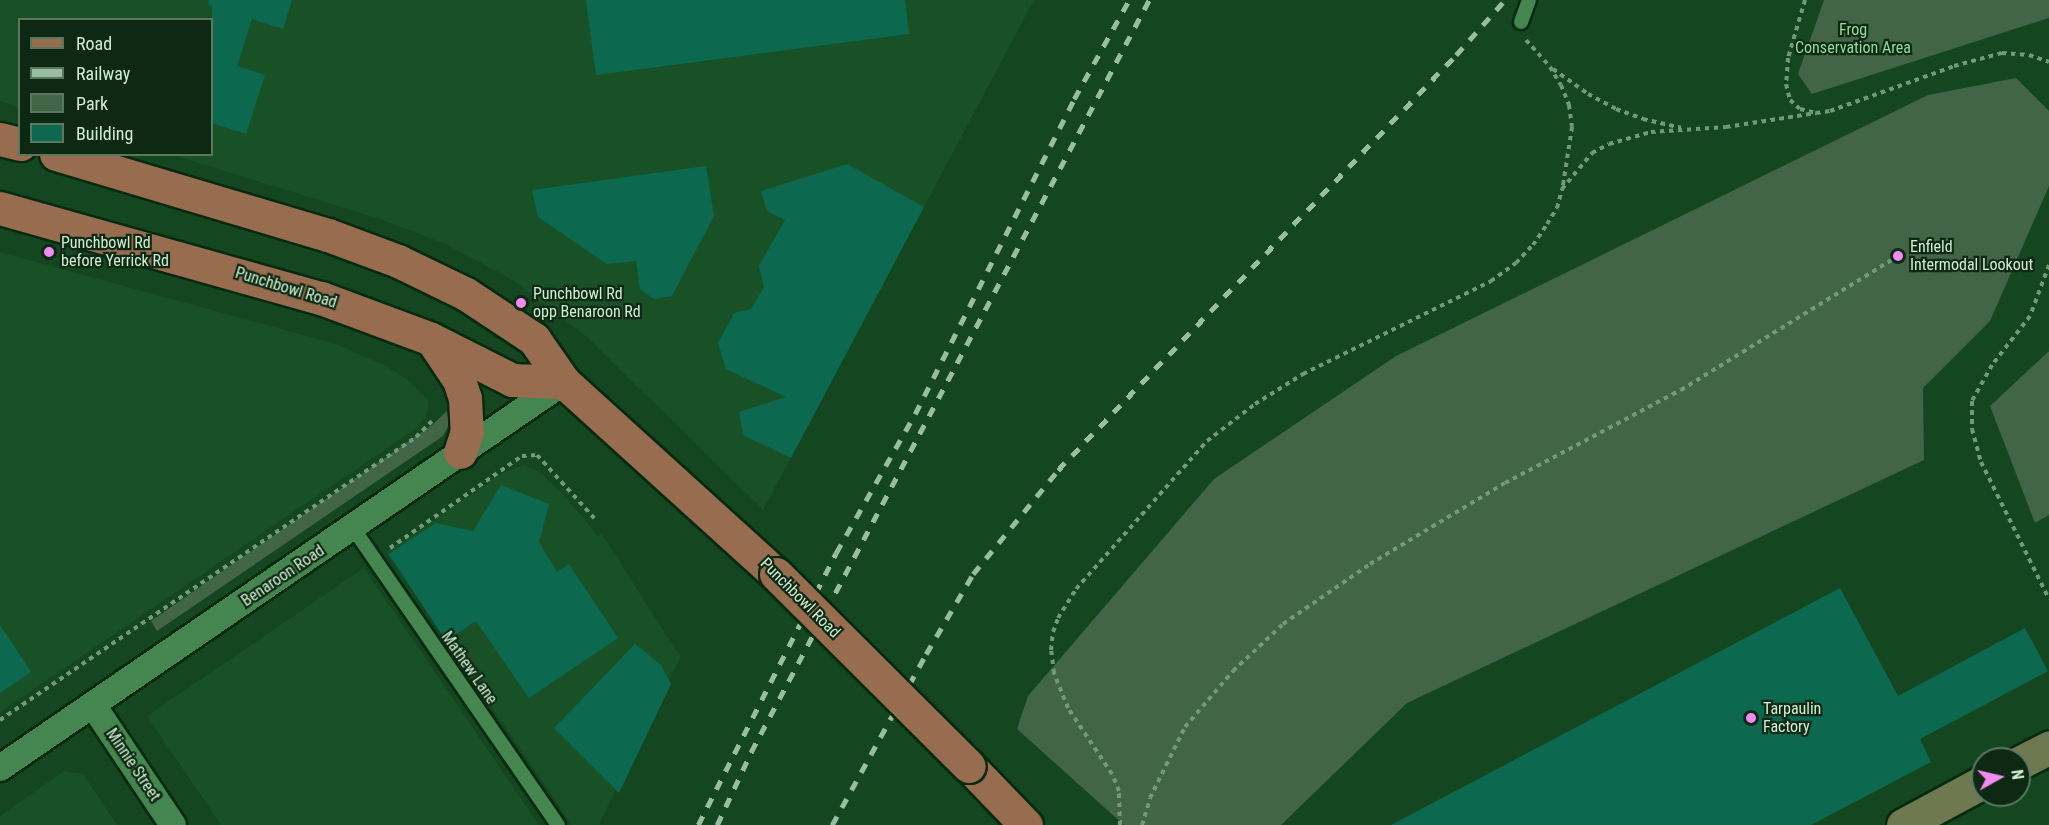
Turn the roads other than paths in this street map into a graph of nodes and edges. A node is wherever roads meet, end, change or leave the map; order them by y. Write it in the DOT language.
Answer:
graph roads {
  1 [pos="1529,0"];
  2 [pos="1521,22"];
  3 [pos="0,139"];
  4 [pos="18,144"];
  5 [pos="63,156"];
  6 [pos="0,208"];
  7 [pos="431,339"];
  8 [pos="564,382"];
  9 [pos="460,452"];
  10 [pos="353,528"];
  11 [pos="93,705"];
  12 [pos="2049,747"];
  13 [pos="2031,757"];
  14 [pos="0,768"];
  15 [pos="1971,788"];
  16 [pos="173,825"];
  17 [pos="558,825"];
  18 [pos="1026,825"];
  19 [pos="1903,825"];
  1 -- 2 [label="lane"];
  3 -- 4 [label="main road"];
  5 -- 8 [label="main road, Punchbowl Road"];
  6 -- 7 [label="main road, Punchbowl Road"];
  7 -- 8 [label="main road, Punchbowl Road"];
  7 -- 9 [label="main road"];
  8 -- 9 [label="street, Benaroon Road"];
  8 -- 18 [label="main road, Punchbowl Road, bridge"];
  9 -- 10 [label="street, Benaroon Road"];
  10 -- 11 [label="street, Benaroon Road"];
  10 -- 17 [label="lane, Mathew Lane"];
  11 -- 14 [label="street, Benaroon Road"];
  11 -- 16 [label="street, Minnie Street"];
  12 -- 13 [label="main road"];
  15 -- 19 [label="main road"];
}
